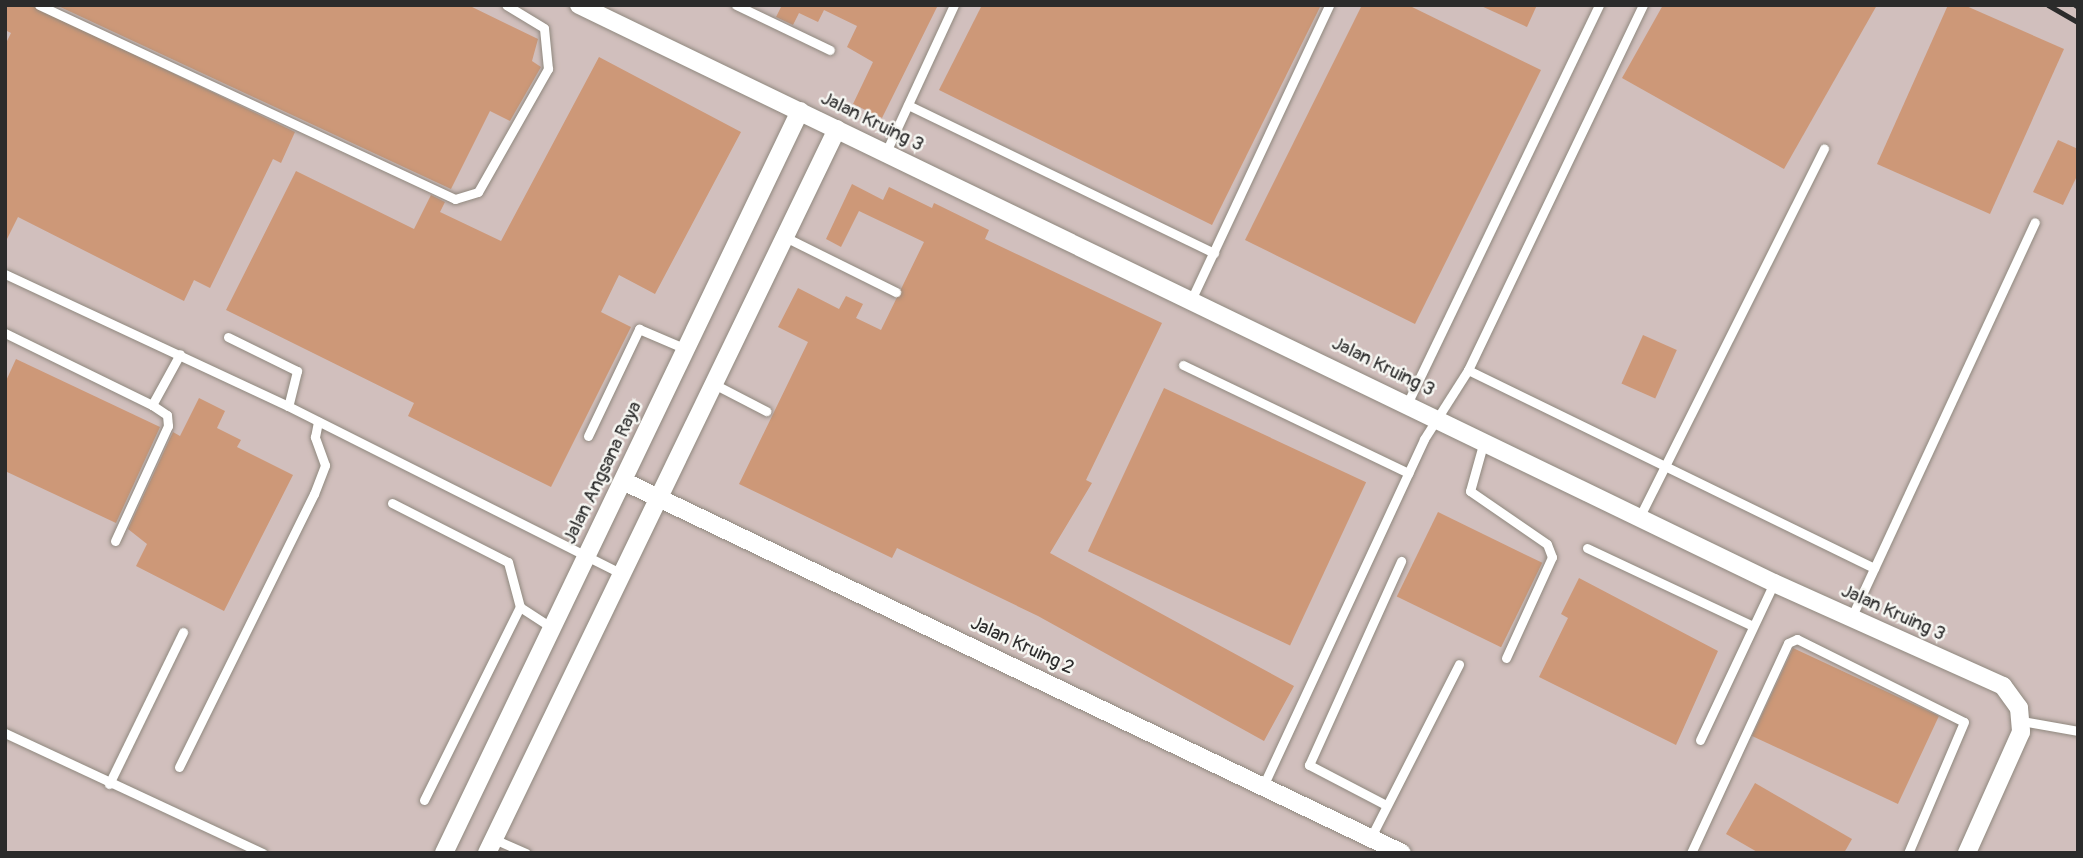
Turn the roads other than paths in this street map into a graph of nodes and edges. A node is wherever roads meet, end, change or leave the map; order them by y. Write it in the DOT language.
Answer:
graph roads {
  1 [pos="39,5"];
  2 [pos="506,5"];
  3 [pos="736,5"];
  4 [pos="954,5"];
  5 [pos="1329,5"];
  6 [pos="1599,5"];
  7 [pos="1643,5"];
  8 [pos="586,7"];
  9 [pos="830,50"];
  10 [pos="908,105"];
  11 [pos="800,111"];
  12 [pos="837,129"];
  13 [pos="1824,149"];
  14 [pos="886,152"];
  15 [pos="2035,222"];
  16 [pos="785,237"];
  17 [pos="1214,253"];
  18 [pos="5,274"];
  19 [pos="896,292"];
  20 [pos="1192,298"];
  21 [pos="5,333"];
  22 [pos="228,337"];
  23 [pos="686,349"];
  24 [pos="180,354"];
  25 [pos="1183,365"];
  26 [pos="1468,370"];
  27 [pos="714,384"];
  28 [pos="1408,402"];
  29 [pos="152,405"];
  30 [pos="288,406"];
  31 [pos="766,411"];
  32 [pos="1437,416"];
  33 [pos="318,421"];
  34 [pos="588,436"];
  35 [pos="1485,439"];
  36 [pos="1664,468"];
  37 [pos="1408,474"];
  38 [pos="623,481"];
  39 [pos="659,498"];
  40 [pos="392,503"];
  41 [pos="1640,516"];
  42 [pos="115,541"];
  43 [pos="1587,548"];
  44 [pos="585,558"];
  45 [pos="1401,561"];
  46 [pos="1874,568"];
  47 [pos="622,575"];
  48 [pos="1774,583"];
  49 [pos="520,607"];
  50 [pos="1852,616"];
  51 [pos="1753,626"];
  52 [pos="552,628"];
  53 [pos="183,632"];
  54 [pos="1506,658"];
  55 [pos="1459,664"];
  56 [pos="2022,721"];
  57 [pos="2078,731"];
  58 [pos="5,733"];
  59 [pos="1700,740"];
  60 [pos="179,767"];
  61 [pos="109,784"];
  62 [pos="1264,784"];
  63 [pos="424,800"];
  64 [pos="1386,804"];
  65 [pos="1371,837"];
  66 [pos="490,846"];
  67 [pos="262,853"];
  68 [pos="444,853"];
  69 [pos="526,853"];
  70 [pos="1402,853"];
  71 [pos="1691,853"];
  72 [pos="1908,853"];
  73 [pos="1967,853"];
  1 -- 2 [label="lane"];
  3 -- 9 [label="lane"];
  4 -- 10 [label="lane"];
  5 -- 17 [label="lane"];
  6 -- 28 [label="lane"];
  7 -- 26 [label="lane"];
  8 -- 11 [label="street, Jalan Kruing 3"];
  10 -- 14 [label="lane"];
  10 -- 17 [label="lane"];
  11 -- 12 [label="street, Jalan Kruing 3"];
  11 -- 23 [label="street, Jalan Angsana Raya"];
  12 -- 14 [label="street, Jalan Kruing 3"];
  12 -- 16 [label="street"];
  13 -- 36 [label="lane"];
  14 -- 20 [label="street, Jalan Kruing 3"];
  15 -- 46 [label="lane"];
  16 -- 19 [label="lane"];
  16 -- 27 [label="street"];
  17 -- 20 [label="lane"];
  18 -- 24 [label="lane"];
  20 -- 28 [label="street, Jalan Kruing 3"];
  21 -- 29 [label="lane"];
  22 -- 30 [label="lane"];
  23 -- 34 [label="lane"];
  23 -- 38 [label="street, Jalan Angsana Raya"];
  24 -- 29 [label="lane"];
  24 -- 30 [label="lane"];
  25 -- 37 [label="lane"];
  26 -- 32 [label="lane"];
  26 -- 36 [label="lane"];
  27 -- 31 [label="lane"];
  27 -- 39 [label="street"];
  28 -- 32 [label="street, Jalan Kruing 3"];
  29 -- 42 [label="lane"];
  30 -- 33 [label="lane"];
  32 -- 35 [label="street, Jalan Kruing 3"];
  32 -- 37 [label="lane"];
  33 -- 44 [label="lane"];
  33 -- 60 [label="lane"];
  35 -- 41 [label="street, Jalan Kruing 3"];
  35 -- 54 [label="lane"];
  36 -- 41 [label="lane"];
  36 -- 46 [label="lane"];
  37 -- 62 [label="lane"];
  38 -- 39 [label="street, Jalan Kruing 2"];
  38 -- 44 [label="street, Jalan Angsana Raya"];
  39 -- 47 [label="street"];
  39 -- 62 [label="street, Jalan Kruing 2"];
  40 -- 49 [label="lane"];
  41 -- 48 [label="street, Jalan Kruing 3"];
  43 -- 51 [label="lane"];
  44 -- 47 [label="lane"];
  44 -- 52 [label="street, Jalan Angsana Raya"];
  45 -- 64 [label="lane"];
  46 -- 50 [label="lane"];
  47 -- 66 [label="street"];
  48 -- 50 [label="street, Jalan Kruing 3"];
  48 -- 51 [label="lane"];
  49 -- 52 [label="lane"];
  49 -- 63 [label="lane"];
  50 -- 56 [label="street, Jalan Kruing 3"];
  51 -- 59 [label="lane"];
  52 -- 68 [label="street, Jalan Angsana Raya"];
  53 -- 61 [label="lane"];
  55 -- 64 [label="lane"];
  56 -- 57 [label="lane"];
  56 -- 73 [label="street"];
  58 -- 61 [label="lane"];
  61 -- 67 [label="lane"];
  62 -- 65 [label="street, Jalan Kruing 2"];
  64 -- 65 [label="lane"];
  65 -- 70 [label="street, Jalan Kruing 2"];
  66 -- 69 [label="lane"];
  71 -- 72 [label="lane"];
}
